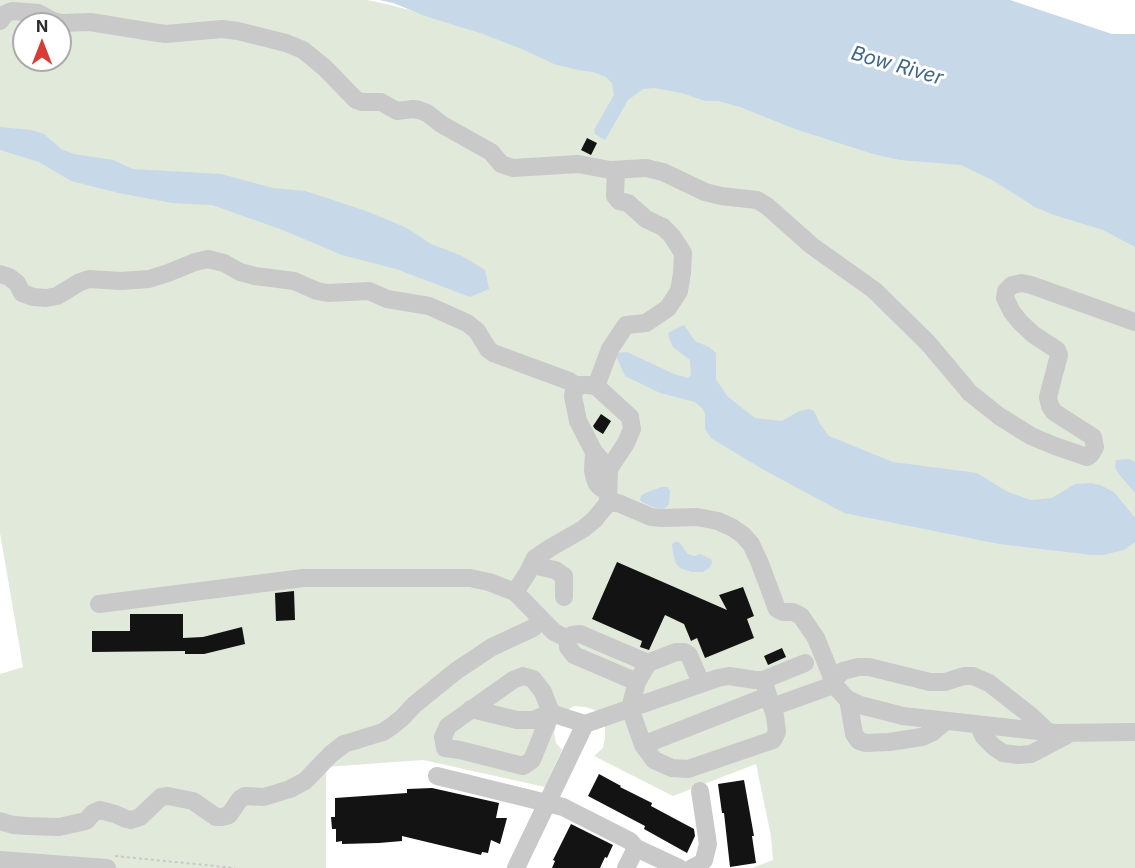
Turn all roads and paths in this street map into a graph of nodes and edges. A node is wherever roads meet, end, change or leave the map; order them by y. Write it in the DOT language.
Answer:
graph roads {
  1 [pos="0,21"];
  2 [pos="616,170"];
  3 [pos="0,274"];
  4 [pos="1135,322"];
  5 [pos="587,386"];
  6 [pos="594,452"];
  7 [pos="609,469"];
  8 [pos="608,496"];
  9 [pos="532,565"];
  10 [pos="514,592"];
  11 [pos="564,597"];
  12 [pos="99,604"];
  13 [pos="541,619"];
  14 [pos="568,639"];
  15 [pos="648,663"];
  16 [pos="805,663"];
  17 [pos="637,682"];
  18 [pos="833,682"];
  19 [pos="701,683"];
  20 [pos="768,694"];
  21 [pos="848,699"];
  22 [pos="630,708"];
  23 [pos="471,709"];
  24 [pos="551,713"];
  25 [pos="946,722"];
  26 [pos="585,724"];
  27 [pos="978,725"];
  28 [pos="1048,732"];
  29 [pos="1135,732"];
  30 [pos="1070,733"];
  31 [pos="643,745"];
  32 [pos="437,776"];
  33 [pos="700,791"];
  34 [pos="548,803"];
  35 [pos="0,821"];
  36 [pos="636,848"];
  37 [pos="0,860"];
  38 [pos="107,868"];
  39 [pos="516,868"];
  40 [pos="626,868"];
  41 [pos="679,868"];
  42 [pos="692,868"];
  1 -- 2 [label="street"];
  2 -- 4 [label="street"];
  2 -- 5 [label="street"];
  3 -- 5 [label="street"];
  5 -- 6 [label="street"];
  5 -- 7 [label="street"];
  6 -- 7 [label="street"];
  6 -- 8 [label="street"];
  7 -- 8 [label="street"];
  8 -- 9 [label="street"];
  8 -- 18 [label="street"];
  9 -- 10 [label="street"];
  9 -- 11 [label="street"];
  10 -- 12 [label="street"];
  10 -- 13 [label="street"];
  13 -- 14 [label="street"];
  13 -- 35 [label="street"];
  14 -- 15 [label="street"];
  14 -- 17 [label="street"];
  15 -- 17 [label="street"];
  15 -- 19 [label="street"];
  16 -- 20 [label="street"];
  17 -- 22 [label="street"];
  18 -- 20 [label="street"];
  18 -- 21 [label="street"];
  18 -- 28 [label="street"];
  19 -- 20 [label="street"];
  19 -- 22 [label="street"];
  20 -- 31 [label="street"];
  20 -- 31 [label="street"];
  21 -- 25 [label="street"];
  21 -- 25 [label="street"];
  22 -- 26 [label="street"];
  22 -- 31 [label="street"];
  23 -- 24 [label="street"];
  23 -- 24 [label="street"];
  23 -- 24 [label="street"];
  24 -- 26 [label="street"];
  25 -- 27 [label="street"];
  26 -- 34 [label="street"];
  27 -- 28 [label="street"];
  27 -- 30 [label="street"];
  28 -- 30 [label="street"];
  29 -- 30 [label="street"];
  32 -- 34 [label="street"];
  33 -- 42 [label="street"];
  34 -- 36 [label="street"];
  34 -- 39 [label="street"];
  36 -- 40 [label="street"];
  36 -- 41 [label="street"];
  37 -- 38 [label="street"];
}
